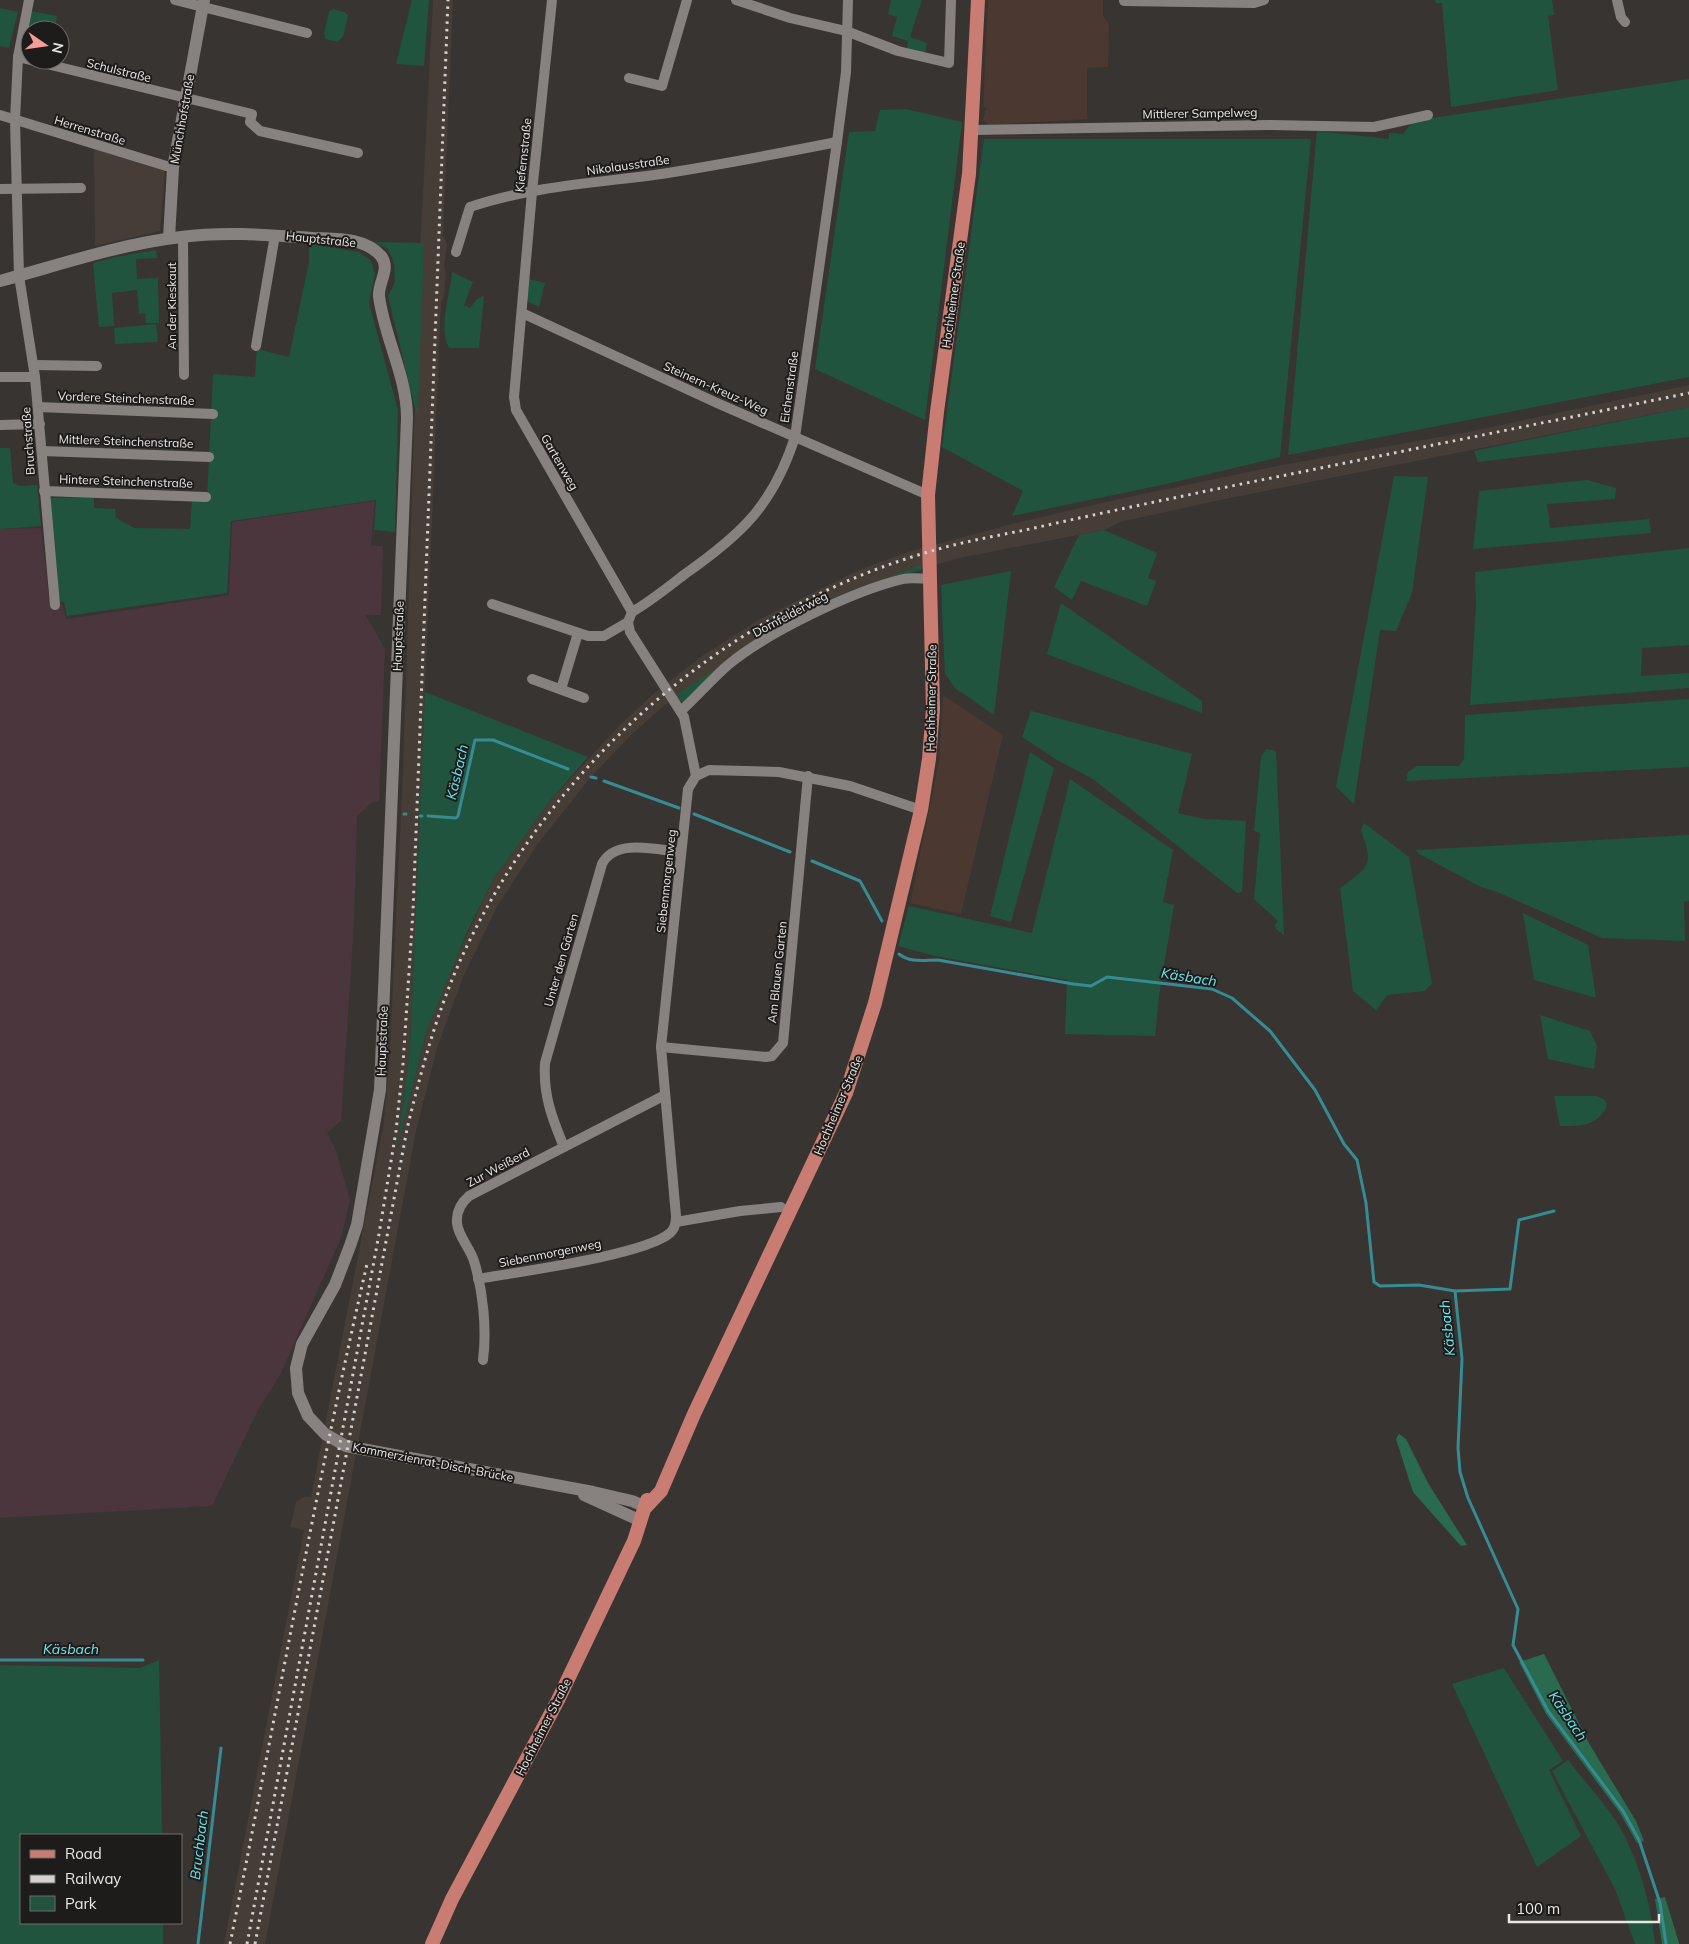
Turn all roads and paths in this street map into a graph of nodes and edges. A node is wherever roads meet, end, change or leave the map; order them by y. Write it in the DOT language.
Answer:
graph roads {
  1 [pos="29,0"];
  2 [pos="175,0"];
  3 [pos="552,0"];
  4 [pos="687,0"];
  5 [pos="736,0"];
  6 [pos="848,0"];
  7 [pos="951,0"];
  8 [pos="978,0"];
  9 [pos="1264,0"];
  10 [pos="1617,0"];
  11 [pos="1124,1"];
  12 [pos="1175,1"];
  13 [pos="203,4"];
  14 [pos="1625,22"];
  15 [pos="846,32"];
  16 [pos="307,33"];
  17 [pos="18,58"];
  18 [pos="629,78"];
  19 [pos="184,99"];
  20 [pos="1428,115"];
  21 [pos="0,116"];
  22 [pos="15,120"];
  23 [pos="972,130"];
  24 [pos="837,142"];
  25 [pos="358,153"];
  26 [pos="173,168"];
  27 [pos="18,188"];
  28 [pos="81,188"];
  29 [pos="0,190"];
  30 [pos="532,192"];
  31 [pos="275,235"];
  32 [pos="183,236"];
  33 [pos="169,238"];
  34 [pos="456,252"];
  35 [pos="19,276"];
  36 [pos="0,280"];
  37 [pos="522,313"];
  38 [pos="256,346"];
  39 [pos="34,365"];
  40 [pos="97,366"];
  41 [pos="184,375"];
  42 [pos="0,377"];
  43 [pos="35,377"];
  44 [pos="38,407"];
  45 [pos="213,414"];
  46 [pos="0,424"];
  47 [pos="40,424"];
  48 [pos="795,436"];
  49 [pos="42,451"];
  50 [pos="209,457"];
  51 [pos="44,491"];
  52 [pos="928,494"];
  53 [pos="206,497"];
  54 [pos="930,578"];
  55 [pos="492,604"];
  56 [pos="55,605"];
  57 [pos="632,612"];
  58 [pos="628,622"];
  59 [pos="578,633"];
  60 [pos="532,679"];
  61 [pos="561,689"];
  62 [pos="584,698"];
  63 [pos="681,711"];
  64 [pos="696,776"];
  65 [pos="808,776"];
  66 [pos="920,810"];
  67 [pos="682,852"];
  68 [pos="661,1048"];
  69 [pos="665,1095"];
  70 [pos="374,1131"];
  71 [pos="564,1147"];
  72 [pos="781,1208"];
  73 [pos="676,1222"];
  74 [pos="478,1280"];
  75 [pos="483,1360"];
  76 [pos="571,1488"];
  77 [pos="646,1507"];
  78 [pos="641,1521"];
  79 [pos="432,1944"];
  1 -- 17 [label="street, Bruchstraße"];
  2 -- 13 [label="street"];
  3 -- 30 [label="street, Kiefernstraße"];
  4 -- 18 [label="street"];
  5 -- 15 [label="street"];
  6 -- 15 [label="street, Eichenstraße"];
  7 -- 15 [label="street"];
  8 -- 23 [label="main road, Hochheimer Straße"];
  9 -- 12 [label="street"];
  10 -- 14 [label="street"];
  11 -- 12 [label="street"];
  13 -- 16 [label="street"];
  13 -- 19 [label="street, Münchhofstraße"];
  15 -- 24 [label="street, Eichenstraße"];
  17 -- 19 [label="street, Schulstraße"];
  17 -- 22 [label="street, Bruchstraße"];
  19 -- 25 [label="street, Schulstraße"];
  19 -- 26 [label="street, Münchhofstraße"];
  20 -- 23 [label="street, Mittlerer Sampelweg"];
  21 -- 22 [label="street, Herrenstraße"];
  22 -- 26 [label="street, Herrenstraße"];
  22 -- 27 [label="street, Bruchstraße"];
  23 -- 52 [label="main road, Hochheimer Straße"];
  24 -- 30 [label="street, Nikolausstraße"];
  24 -- 48 [label="street, Eichenstraße"];
  26 -- 33 [label="street, Münchhofstraße"];
  27 -- 28 [label="street"];
  27 -- 29 [label="street"];
  27 -- 35 [label="street, Bruchstraße"];
  30 -- 34 [label="street, Nikolausstraße"];
  30 -- 37 [label="street, Kiefernstraße"];
  31 -- 32 [label="street, Hauptstraße"];
  31 -- 38 [label="street, Hauptstraße"];
  31 -- 70 [label="street, Hauptstraße"];
  32 -- 33 [label="street, Hauptstraße"];
  32 -- 41 [label="street, An der Kieskaut"];
  33 -- 35 [label="street, Hauptstraße"];
  35 -- 36 [label="street, Hauptstraße"];
  35 -- 39 [label="street, Bruchstraße"];
  37 -- 48 [label="street, Steinern-Kreuz-Weg"];
  37 -- 57 [label="street, Gartenweg"];
  39 -- 40 [label="street"];
  39 -- 43 [label="street, Bruchstraße"];
  42 -- 43 [label="street"];
  43 -- 44 [label="street, Bruchstraße"];
  44 -- 45 [label="street, Vordere Steinchenstraße"];
  44 -- 47 [label="street, Bruchstraße"];
  46 -- 47 [label="street"];
  47 -- 49 [label="street, Bruchstraße"];
  48 -- 52 [label="street, Steinern-Kreuz-Weg"];
  48 -- 57 [label="street, Eichenstraße"];
  49 -- 50 [label="street, Mittlere Steinchenstraße"];
  49 -- 51 [label="street, Bruchstraße"];
  51 -- 53 [label="street, Hintere Steinchenstraße"];
  51 -- 56 [label="street, Bruchstraße"];
  52 -- 54 [label="main road, Hochheimer Straße"];
  54 -- 63 [label="street, Dornfelderweg"];
  54 -- 66 [label="main road, Hochheimer Straße"];
  55 -- 59 [label="street"];
  57 -- 58 [label="street"];
  58 -- 59 [label="street"];
  58 -- 63 [label="street"];
  59 -- 61 [label="street"];
  60 -- 61 [label="street"];
  61 -- 62 [label="street"];
  63 -- 64 [label="street"];
  64 -- 65 [label="street"];
  64 -- 67 [label="street, Siebenmorgenweg"];
  65 -- 66 [label="street"];
  65 -- 68 [label="street, Am Blauen Garten"];
  66 -- 77 [label="main road, Hochheimer Straße"];
  67 -- 68 [label="street, Siebenmorgenweg"];
  67 -- 71 [label="street, Unter den Gärten"];
  68 -- 69 [label="street, Siebenmorgenweg"];
  69 -- 71 [label="street, Zur Weißerd"];
  69 -- 73 [label="street, Siebenmorgenweg"];
  70 -- 76 [label="street, Kommerzienrat-Disch-Brücke"];
  71 -- 74 [label="street, Zur Weißerd"];
  72 -- 73 [label="street"];
  73 -- 74 [label="street, Siebenmorgenweg"];
  74 -- 75 [label="street, Zur Weißerd"];
  76 -- 77 [label="street, Kommerzienrat-Disch-Brücke"];
  76 -- 78 [label="street, Kommerzienrat-Disch-Brücke"];
  77 -- 78 [label="main road, Hochheimer Straße"];
  78 -- 79 [label="main road, Hochheimer Straße"];
}
